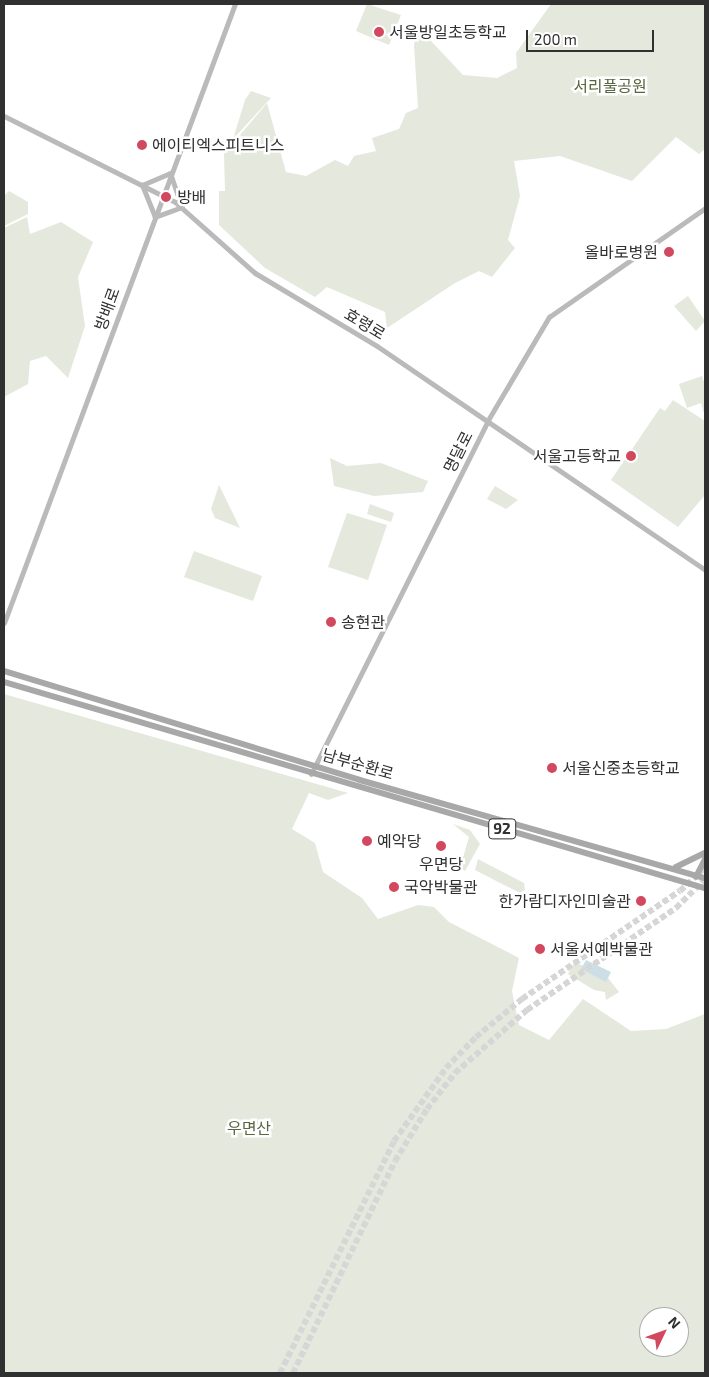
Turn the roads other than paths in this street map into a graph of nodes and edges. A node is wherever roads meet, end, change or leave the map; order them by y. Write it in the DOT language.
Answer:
graph roads {
  1 [pos="235,4"];
  2 [pos="4,116"];
  3 [pos="170,173"];
  4 [pos="142,185"];
  5 [pos="163,195"];
  6 [pos="182,207"];
  7 [pos="705,208"];
  8 [pos="154,216"];
  9 [pos="488,420"];
  10 [pos="705,570"];
  11 [pos="4,623"];
  12 [pos="4,671"];
  13 [pos="4,682"];
  14 [pos="315,766"];
  15 [pos="311,774"];
  16 [pos="705,853"];
  17 [pos="705,859"];
  18 [pos="676,867"];
  19 [pos="698,874"];
  20 [pos="705,878"];
  21 [pos="694,882"];
  22 [pos="705,888"];
  1 -- 3 [label="main road, 방배로"];
  2 -- 4 [label="main road, 효령로"];
  3 -- 4 [label="main road"];
  3 -- 5 [label="main road, 방배로"];
  3 -- 6 [label="main road"];
  4 -- 5 [label="main road, 효령로"];
  4 -- 8 [label="main road"];
  5 -- 6 [label="main road, 효령로"];
  5 -- 8 [label="main road, 방배로"];
  6 -- 8 [label="main road"];
  6 -- 9 [label="main road, 효령로"];
  7 -- 9 [label="main road, 명달로"];
  8 -- 11 [label="main road, 방배로"];
  9 -- 10 [label="main road, 효령로"];
  9 -- 14 [label="main road, 명달로"];
  12 -- 14 [label="main road, 남부순환로 / 92"];
  13 -- 15 [label="main road, 남부순환로 / 92"];
  14 -- 15 [label="main road, 명달로"];
  14 -- 18 [label="main road, 남부순환로 / 92"];
  15 -- 21 [label="main road, 남부순환로 / 92"];
  16 -- 18 [label="main road"];
  17 -- 19 [label="main road"];
  18 -- 19 [label="main road, 남부순환로 / 92"];
  19 -- 20 [label="main road, 남부순환로 / 92"];
  19 -- 21 [label="main road"];
  21 -- 22 [label="main road, 남부순환로 / 92"];
}
